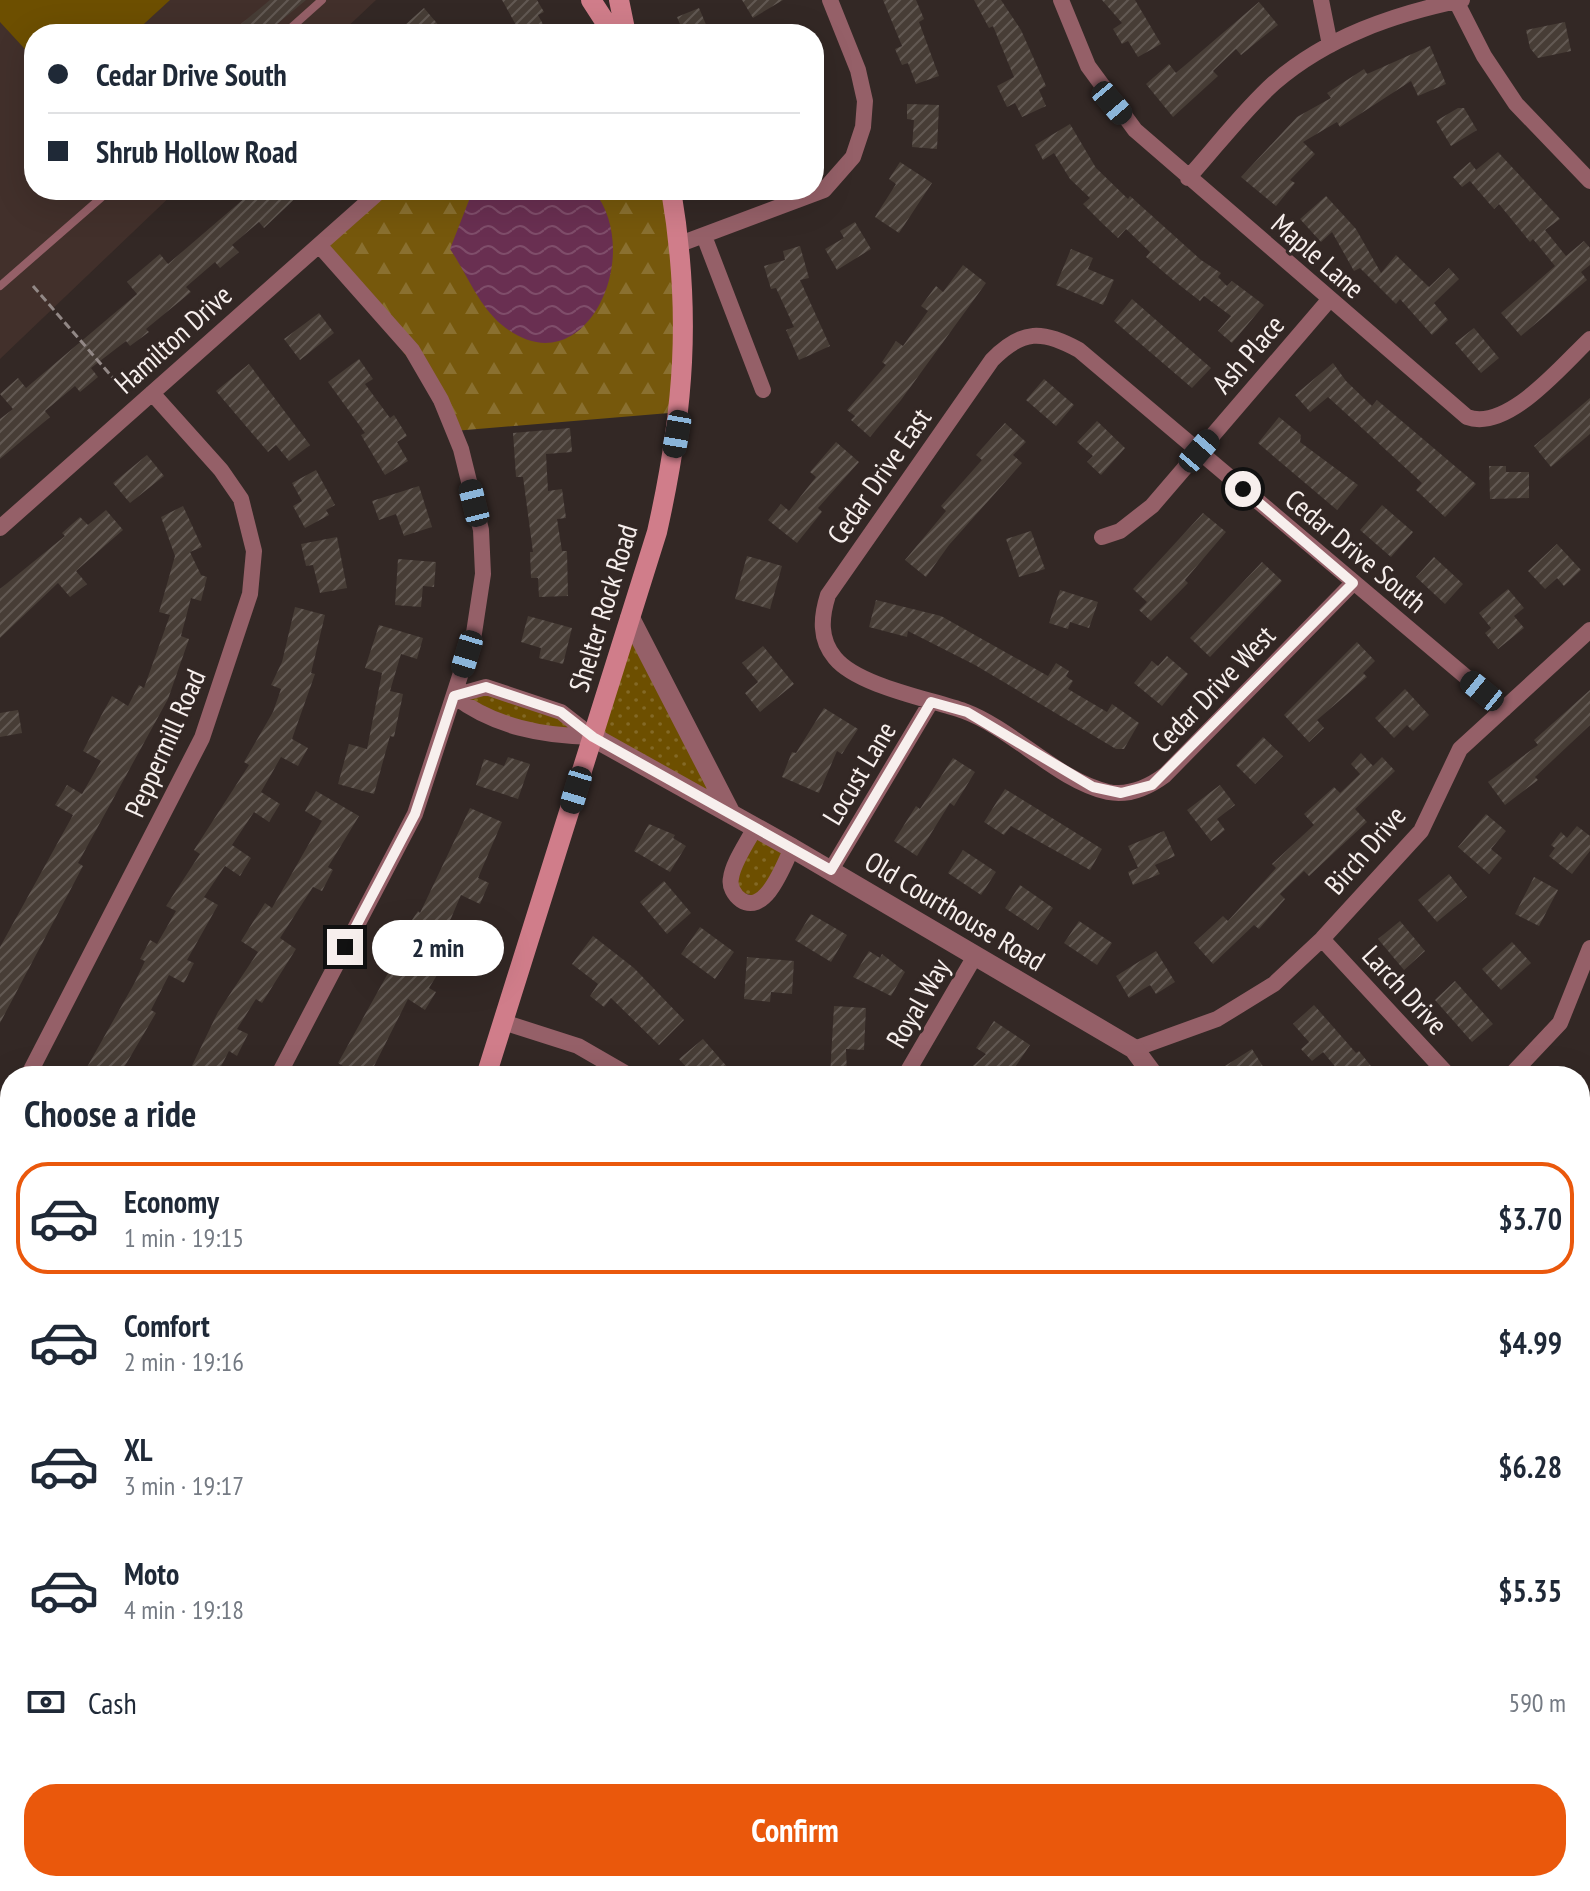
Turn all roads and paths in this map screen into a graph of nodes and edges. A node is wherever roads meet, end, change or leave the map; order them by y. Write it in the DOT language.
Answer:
graph roads {
  1 [pos="322,0"];
  2 [pos="591,0"];
  3 [pos="619,0"];
  4 [pos="830,0"];
  5 [pos="1061,0"];
  6 [pos="1321,0"];
  7 [pos="1459,1"];
  8 [pos="295,24"];
  9 [pos="607,24"];
  10 [pos="624,24"];
  11 [pos="1330,45"];
  12 [pos="1188,178"];
  13 [pos="1590,181"];
  14 [pos="824,190"];
  15 [pos="99,200"];
  16 [pos="370,200"];
  17 [pos="673,200"];
  18 [pos="798,200"];
  19 [pos="704,236"];
  20 [pos="680,244"];
  21 [pos="319,245"];
  22 [pos="0,286"];
  23 [pos="33,286"];
  24 [pos="1329,300"];
  25 [pos="1017,339"];
  26 [pos="1590,339"];
  27 [pos="763,390"];
  28 [pos="152,393"];
  29 [pos="138,406"];
  30 [pos="1199,451"];
  31 [pos="0,528"];
  32 [pos="1102,537"];
  33 [pos="1353,583"];
  34 [pos="630,618"];
  35 [pos="1590,630"];
  36 [pos="454,696"];
  37 [pos="931,702"];
  38 [pos="1504,709"];
  39 [pos="593,737"];
  40 [pos="731,814"];
  41 [pos="755,827"];
  42 [pos="792,848"];
  43 [pos="831,870"];
  44 [pos="1322,939"];
  45 [pos="1590,948"];
  46 [pos="975,956"];
  47 [pos="503,1022"];
  48 [pos="1134,1049"];
  49 [pos="33,1066"];
  50 [pos="283,1066"];
  51 [pos="489,1066"];
  52 [pos="613,1066"];
  53 [pos="911,1066"];
  54 [pos="1147,1066"];
  55 [pos="1440,1066"];
  56 [pos="1519,1066"];
  1 -- 8 [label="lane"];
  2 -- 9 [label="main road"];
  3 -- 10 [label="main road"];
  4 -- 14 [label="street"];
  5 -- 12 [label="street, Maple Lane"];
  6 -- 11 [label="street"];
  7 -- 11 [label="street"];
  7 -- 13 [label="street"];
  11 -- 12 [label="street"];
  12 -- 24 [label="street, Maple Lane"];
  15 -- 22 [label="lane"];
  16 -- 21 [label="street, Hamilton Drive"];
  17 -- 20 [label="main road, Shelter Rock Road"];
  18 -- 19 [label="street"];
  19 -- 20 [label="street"];
  19 -- 27 [label="street"];
  20 -- 34 [label="main road, Shelter Rock Road"];
  21 -- 28 [label="street, Hamilton Drive"];
  21 -- 36 [label="street"];
  23 -- 29 [label="path"];
  24 -- 26 [label="street, Maple Lane"];
  24 -- 30 [label="street, Ash Place"];
  25 -- 30 [label="street, Cedar Drive South"];
  25 -- 37 [label="street, Cedar Drive East"];
  28 -- 29 [label="street, Hamilton Drive"];
  28 -- 49 [label="street, Peppermill Road"];
  29 -- 31 [label="street, Hamilton Drive"];
  30 -- 32 [label="street, Ash Place"];
  30 -- 33 [label="street, Cedar Drive South"];
  33 -- 37 [label="street, Cedar Drive West"];
  33 -- 38 [label="street, Cedar Drive South"];
  34 -- 39 [label="main road, Shelter Rock Road"];
  34 -- 40 [label="street"];
  35 -- 38 [label="street, Birch Drive"];
  36 -- 39 [label="street"];
  36 -- 39 [label="street"];
  36 -- 50 [label="street"];
  37 -- 43 [label="street, Locust Lane"];
  38 -- 44 [label="street, Birch Drive"];
  39 -- 40 [label="street, Old Courthouse Road"];
  39 -- 47 [label="main road, Shelter Rock Road"];
  40 -- 41 [label="street, Old Courthouse Road"];
  41 -- 42 [label="street, Old Courthouse Road"];
  41 -- 42 [label="street"];
  42 -- 43 [label="street, Old Courthouse Road"];
  43 -- 46 [label="street, Old Courthouse Road"];
  44 -- 48 [label="street, Birch Drive"];
  44 -- 55 [label="street, Larch Drive"];
  45 -- 56 [label="street"];
  46 -- 48 [label="street, Old Courthouse Road"];
  46 -- 53 [label="street, Royal Way"];
  47 -- 51 [label="main road, Shelter Rock Road"];
  47 -- 52 [label="street"];
  48 -- 54 [label="street, Old Courthouse Road"];
}
